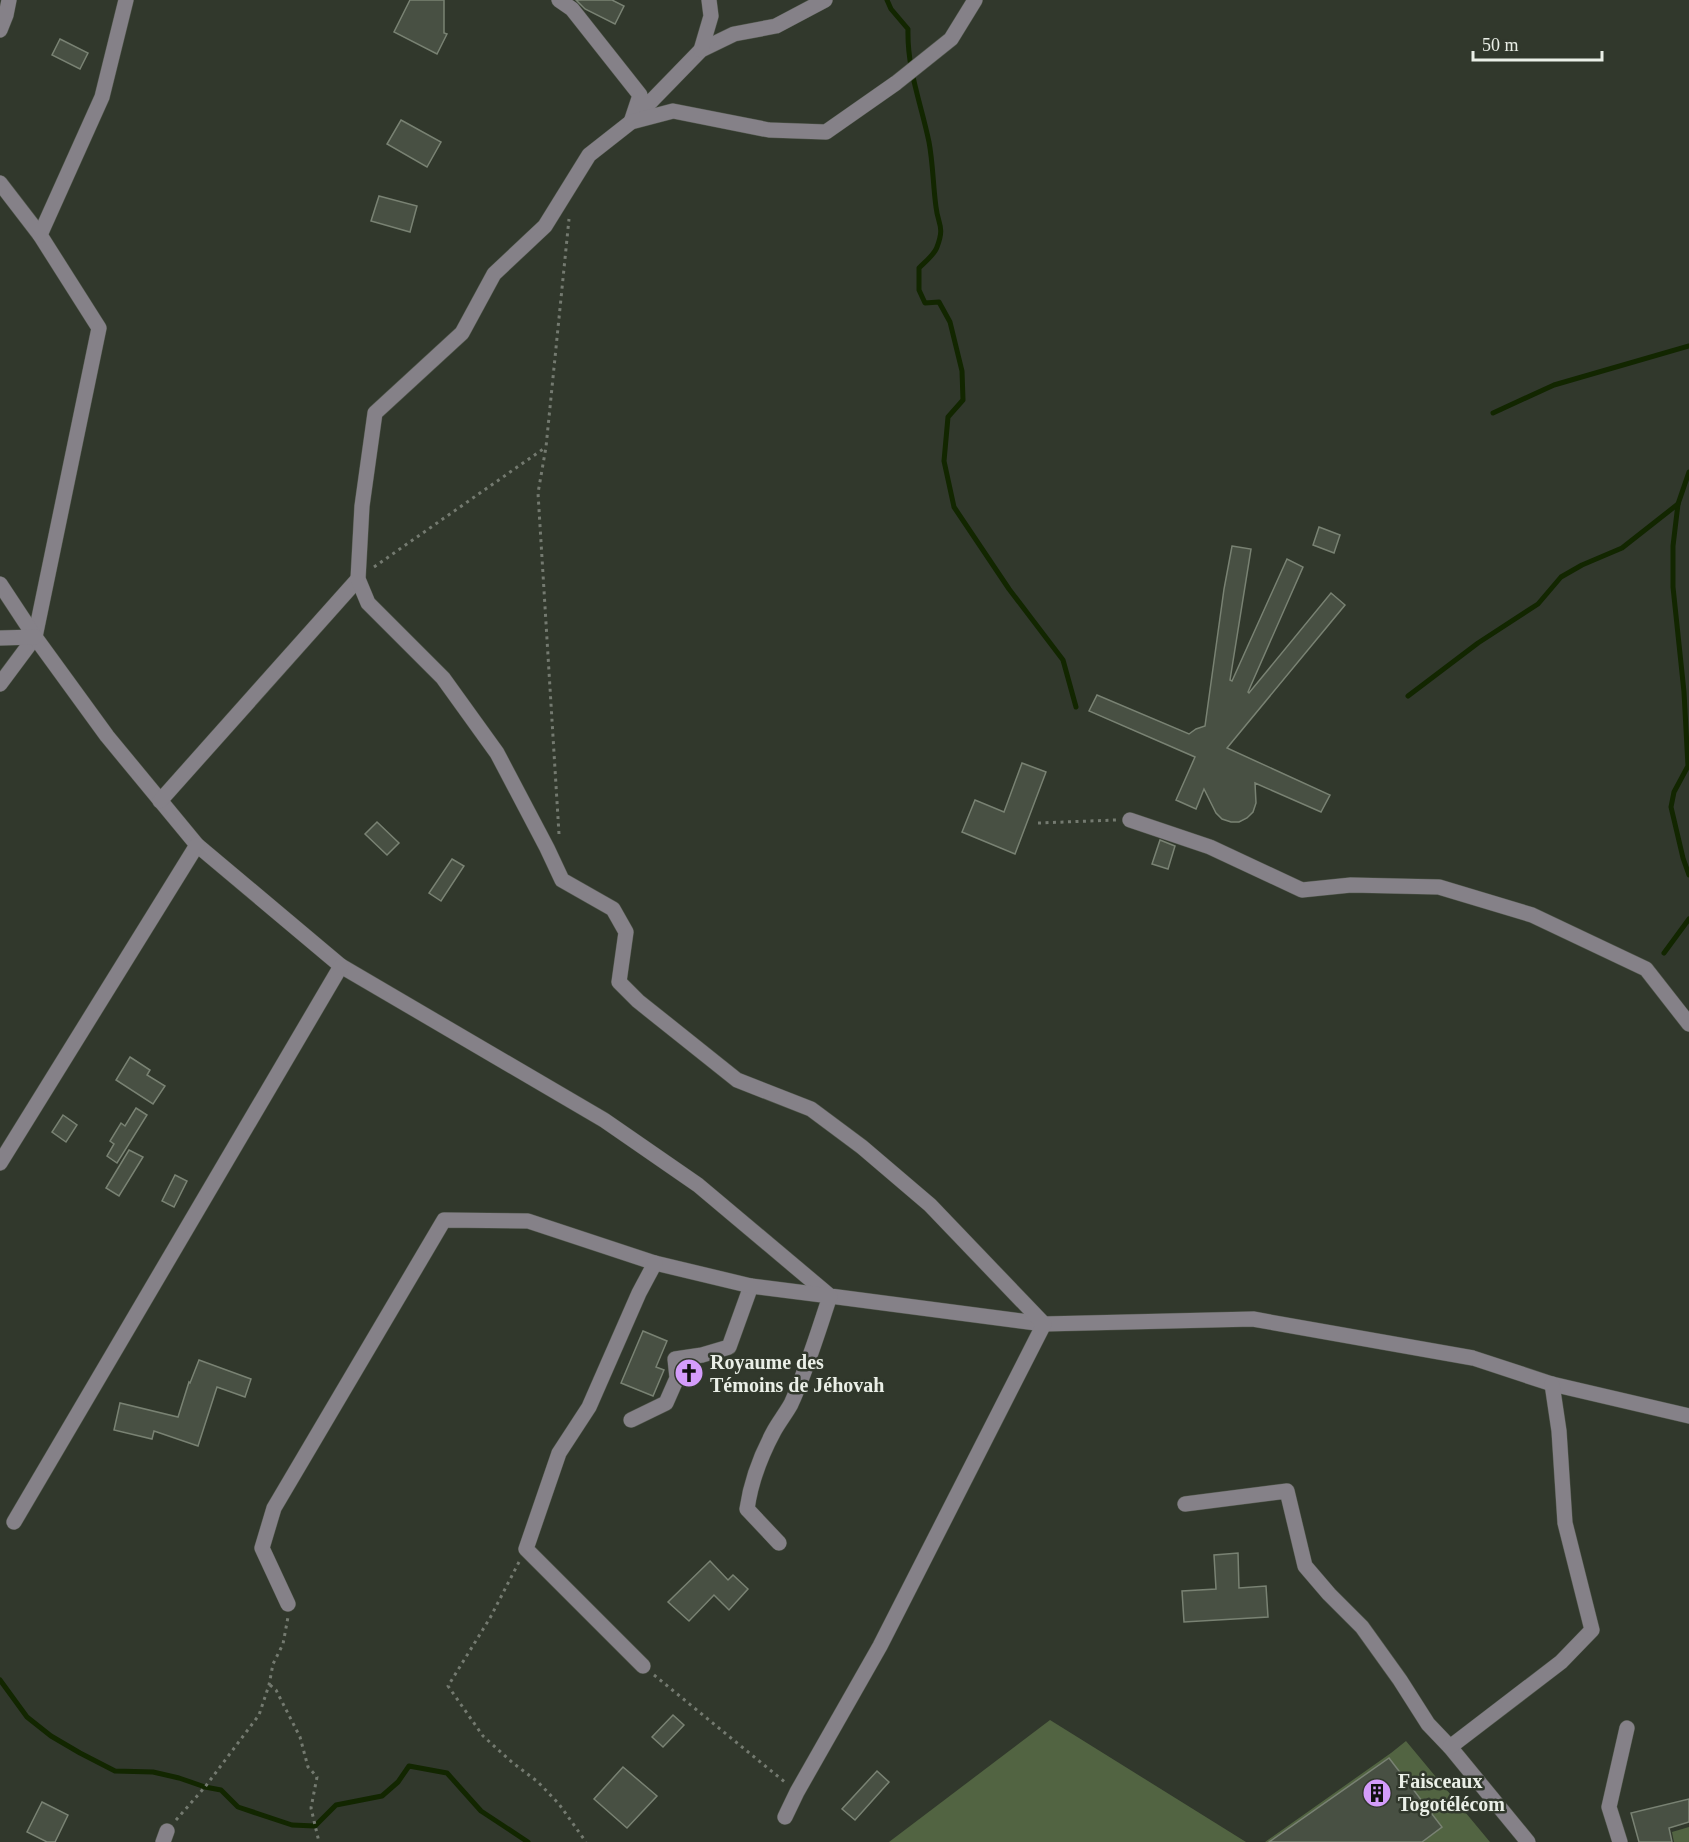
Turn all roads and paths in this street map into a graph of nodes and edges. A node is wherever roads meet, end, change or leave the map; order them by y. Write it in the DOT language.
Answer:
graph roads {
  1 [pos="9,0"];
  2 [pos="126,0"];
  3 [pos="559,0"];
  4 [pos="709,0"];
  5 [pos="825,0"];
  6 [pos="975,0"];
  7 [pos="0,30"];
  8 [pos="701,50"];
  9 [pos="631,122"];
  10 [pos="0,183"];
  11 [pos="570,216"];
  12 [pos="40,235"];
  13 [pos="546,447"];
  14 [pos="358,579"];
  15 [pos="0,584"];
  16 [pos="34,637"];
  17 [pos="0,638"];
  18 [pos="0,684"];
  19 [pos="160,801"];
  20 [pos="1130,820"];
  21 [pos="1038,823"];
  22 [pos="560,844"];
  23 [pos="197,845"];
  24 [pos="341,966"];
  25 [pos="1689,1024"];
  26 [pos="0,1163"];
  27 [pos="655,1263"];
  28 [pos="751,1286"];
  29 [pos="830,1296"];
  30 [pos="1044,1324"];
  31 [pos="1552,1384"];
  32 [pos="1689,1416"];
  33 [pos="631,1420"];
  34 [pos="1185,1504"];
  35 [pos="14,1522"];
  36 [pos="779,1543"];
  37 [pos="526,1550"];
  38 [pos="288,1604"];
  39 [pos="643,1666"];
  40 [pos="269,1685"];
  41 [pos="1627,1728"];
  42 [pos="1450,1747"];
  43 [pos="797,1792"];
  44 [pos="786,1817"];
  45 [pos="165,1836"];
  46 [pos="320,1842"];
  47 [pos="586,1842"];
  48 [pos="1528,1842"];
  49 [pos="1620,1842"];
  1 -- 7 [label="street"];
  2 -- 12 [label="street"];
  3 -- 9 [label="street"];
  4 -- 8 [label="street"];
  5 -- 8 [label="street"];
  6 -- 9 [label="street"];
  8 -- 9 [label="street"];
  9 -- 14 [label="street"];
  10 -- 12 [label="street"];
  11 -- 13 [label="path"];
  12 -- 16 [label="street"];
  13 -- 14 [label="path"];
  13 -- 22 [label="path"];
  14 -- 19 [label="street"];
  14 -- 30 [label="street"];
  15 -- 16 [label="street"];
  16 -- 17 [label="street"];
  16 -- 18 [label="street"];
  16 -- 19 [label="street"];
  19 -- 23 [label="street"];
  20 -- 21 [label="path"];
  20 -- 25 [label="street"];
  23 -- 24 [label="street"];
  23 -- 26 [label="street"];
  24 -- 29 [label="street"];
  24 -- 35 [label="street"];
  27 -- 28 [label="street"];
  27 -- 37 [label="street"];
  27 -- 38 [label="street"];
  28 -- 29 [label="street"];
  28 -- 33 [label="street"];
  29 -- 30 [label="street"];
  29 -- 36 [label="street"];
  30 -- 31 [label="street"];
  30 -- 43 [label="street"];
  31 -- 32 [label="street"];
  31 -- 42 [label="street"];
  34 -- 42 [label="street"];
  37 -- 39 [label="street"];
  37 -- 47 [label="path"];
  38 -- 40 [label="path"];
  39 -- 43 [label="path"];
  40 -- 45 [label="path"];
  40 -- 46 [label="path"];
  41 -- 49 [label="street"];
  42 -- 48 [label="street"];
  43 -- 44 [label="street"];
}
